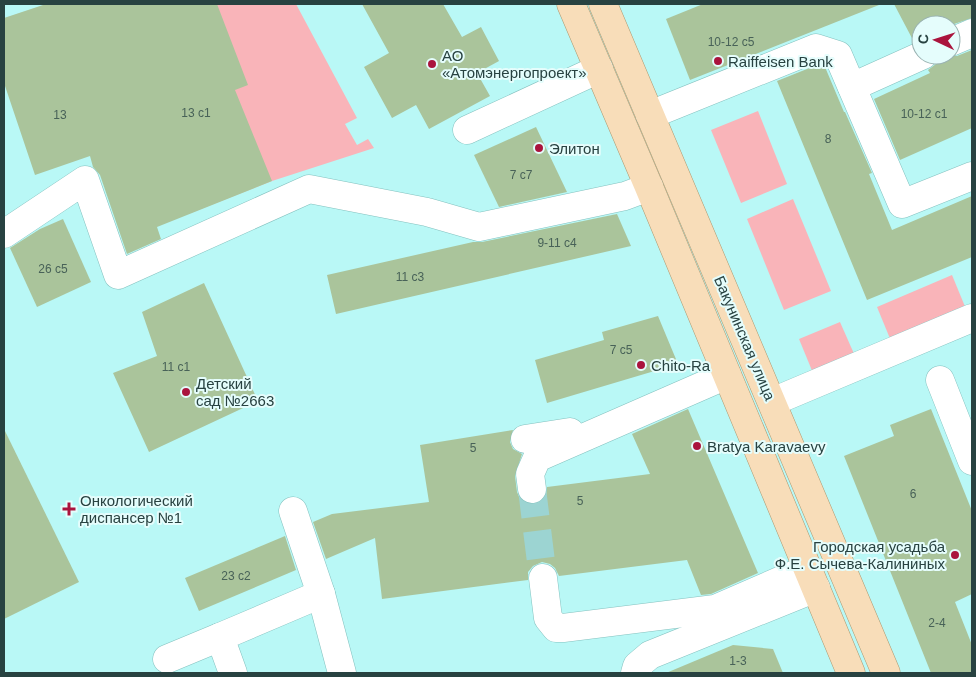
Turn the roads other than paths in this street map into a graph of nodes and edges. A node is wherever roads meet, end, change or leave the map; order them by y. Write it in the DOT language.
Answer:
graph roads {
  1 [pos="571,4"];
  2 [pos="603,4"];
  3 [pos="911,60"];
  4 [pos="599,69"];
  5 [pos="852,87"];
  6 [pos="650,115"];
  7 [pos="467,130"];
  8 [pos="972,176"];
  9 [pos="650,187"];
  10 [pos="4,234"];
  11 [pos="972,318"];
  12 [pos="727,375"];
  13 [pos="940,380"];
  14 [pos="772,402"];
  15 [pos="591,433"];
  16 [pos="525,439"];
  17 [pos="972,461"];
  18 [pos="532,489"];
  19 [pos="293,511"];
  20 [pos="543,578"];
  21 [pos="811,578"];
  22 [pos="321,594"];
  23 [pos="220,637"];
  24 [pos="167,659"];
  25 [pos="233,673"];
  26 [pos="342,673"];
  27 [pos="635,673"];
  28 [pos="851,673"];
  29 [pos="886,673"];
  1 -- 4 [label="main road, Бакунинская улица"];
  2 -- 6 [label="main road, Бакунинская улица"];
  3 -- 5 [label="lane"];
  4 -- 7 [label="lane"];
  4 -- 9 [label="main road, Бакунинская улица"];
  5 -- 6 [label="lane"];
  5 -- 8 [label="lane"];
  6 -- 14 [label="main road, Бакунинская улица"];
  9 -- 10 [label="lane"];
  9 -- 12 [label="main road, Бакунинская улица"];
  11 -- 14 [label="lane"];
  12 -- 15 [label="lane"];
  12 -- 21 [label="main road, Бакунинская улица"];
  13 -- 17 [label="lane"];
  14 -- 29 [label="main road, Бакунинская улица"];
  15 -- 16 [label="lane"];
  15 -- 18 [label="lane"];
  19 -- 22 [label="lane"];
  20 -- 21 [label="lane"];
  21 -- 27 [label="lane"];
  21 -- 28 [label="main road, Бакунинская улица"];
  22 -- 23 [label="lane"];
  22 -- 26 [label="lane"];
  23 -- 24 [label="lane"];
  23 -- 25 [label="lane"];
}
